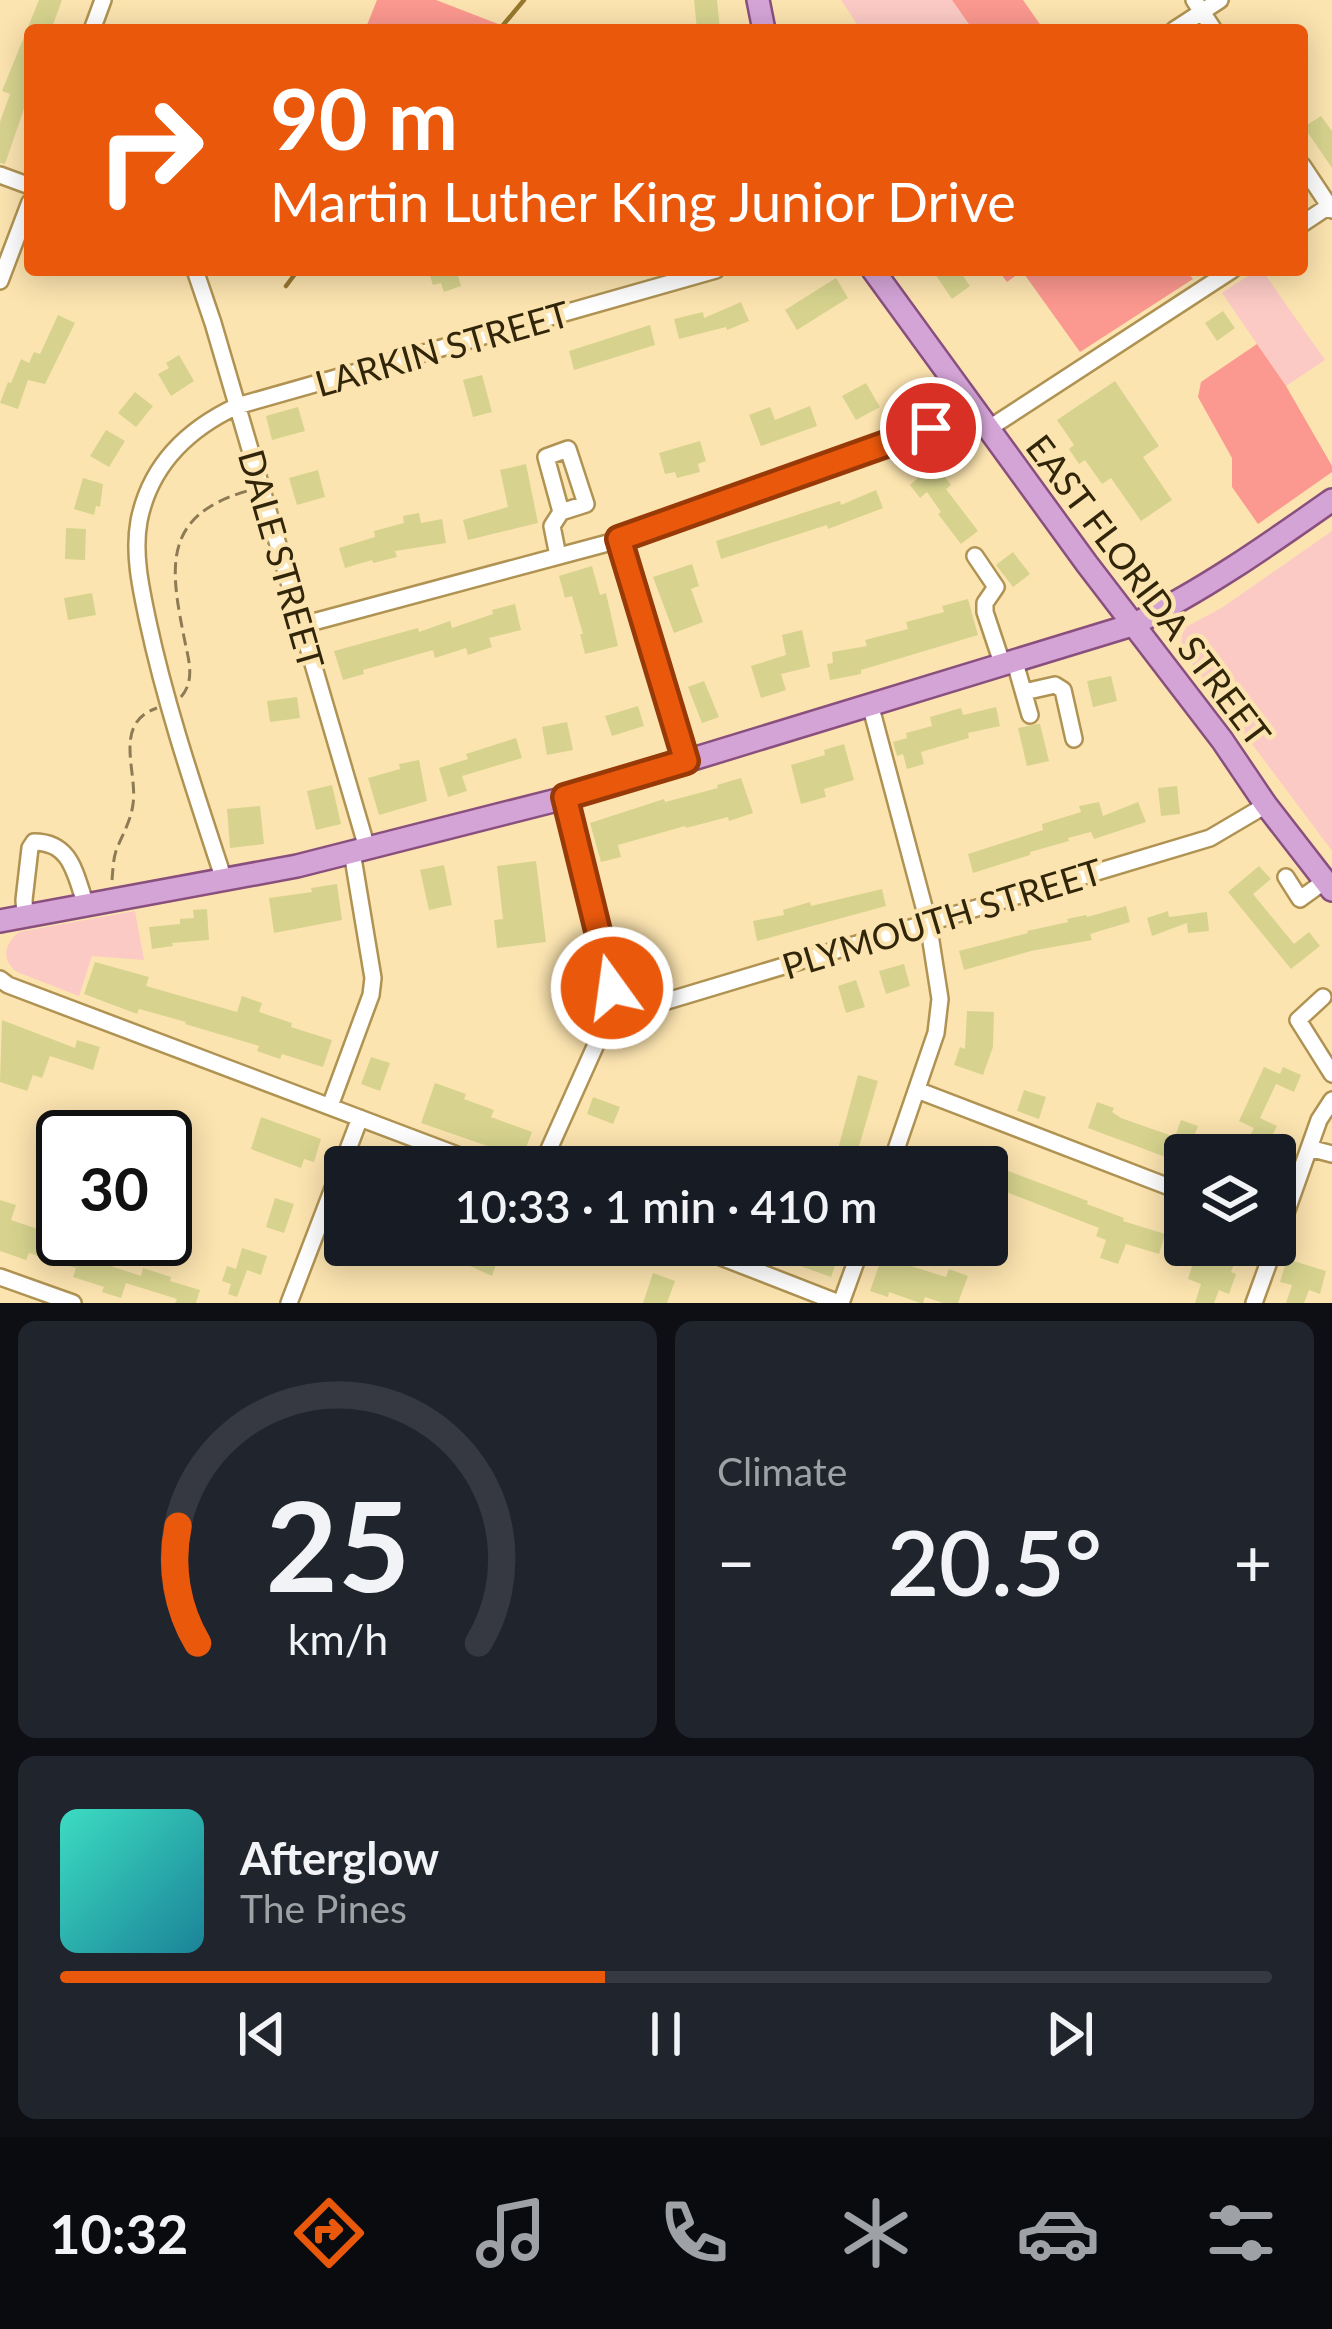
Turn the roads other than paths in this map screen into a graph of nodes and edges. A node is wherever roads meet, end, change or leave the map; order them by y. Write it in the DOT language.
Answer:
graph roads {
  1 [pos="1220,0"];
  2 [pos="1198,6"];
  3 [pos="1308,174"];
  4 [pos="1331,207"];
  5 [pos="24,218"];
  6 [pos="197,276"];
  7 [pos="695,276"];
  8 [pos="877,276"];
  9 [pos="1222,276"];
  10 [pos="0,281"];
  11 [pos="237,406"];
  12 [pos="982,421"];
  13 [pos="1332,500"];
  14 [pos="561,512"];
  15 [pos="619,539"];
  16 [pos="558,556"];
  17 [pos="975,556"];
  18 [pos="302,625"];
  19 [pos="1132,625"];
  20 [pos="1008,662"];
  21 [pos="1024,692"];
  22 [pos="871,704"];
  23 [pos="1030,716"];
  24 [pos="1074,740"];
  25 [pos="686,761"];
  26 [pos="565,797"];
  27 [pos="1266,805"];
  28 [pos="360,850"];
  29 [pos="1286,878"];
  30 [pos="224,880"];
  31 [pos="1329,886"];
  32 [pos="86,905"];
  33 [pos="26,916"];
  34 [pos="0,921"];
  35 [pos="928,922"];
  36 [pos="0,979"];
  37 [pos="1323,997"];
  38 [pos="611,1011"];
  39 [pos="1332,1074"];
  40 [pos="917,1090"];
  41 [pos="1332,1100"];
  42 [pos="329,1106"];
  43 [pos="360,1118"];
  44 [pos="434,1146"];
  45 [pos="550,1146"];
  46 [pos="897,1146"];
  47 [pos="1309,1148"];
  48 [pos="1332,1154"];
  49 [pos="1296,1183"];
  50 [pos="1164,1185"];
  51 [pos="744,1266"];
  52 [pos="854,1266"];
  53 [pos="1267,1266"];
  54 [pos="0,1277"];
  55 [pos="74,1303"];
  56 [pos="289,1303"];
  57 [pos="840,1303"];
  58 [pos="1255,1303"];
  1 -- 2 [label="street"];
  3 -- 4 [label="street"];
  5 -- 10 [label="street"];
  6 -- 11 [label="street, DALE STREET"];
  7 -- 11 [label="street, LARKIN STREET"];
  8 -- 12 [label="main road, EAST FLORIDA STREET"];
  9 -- 12 [label="street"];
  11 -- 18 [label="street, DALE STREET"];
  11 -- 30 [label="street, LARKIN STREET"];
  12 -- 15 [label="street"];
  12 -- 19 [label="main road, EAST FLORIDA STREET"];
  13 -- 19 [label="main road"];
  14 -- 16 [label="street"];
  15 -- 16 [label="street"];
  15 -- 25 [label="street"];
  16 -- 18 [label="street"];
  17 -- 20 [label="street"];
  18 -- 28 [label="street, DALE STREET"];
  19 -- 20 [label="main road"];
  19 -- 27 [label="main road, EAST FLORIDA STREET"];
  20 -- 21 [label="street"];
  20 -- 22 [label="main road"];
  21 -- 23 [label="street"];
  21 -- 24 [label="street"];
  22 -- 25 [label="main road"];
  22 -- 35 [label="street"];
  25 -- 26 [label="main road"];
  26 -- 28 [label="main road"];
  26 -- 38 [label="street"];
  27 -- 31 [label="main road, EAST FLORIDA STREET"];
  27 -- 35 [label="street, PLYMOUTH STREET"];
  28 -- 30 [label="main road"];
  28 -- 42 [label="street, DALE STREET"];
  29 -- 31 [label="street"];
  30 -- 32 [label="main road"];
  32 -- 33 [label="main road"];
  32 -- 33 [label="street"];
  33 -- 34 [label="main road"];
  35 -- 38 [label="street, PLYMOUTH STREET"];
  35 -- 40 [label="street"];
  36 -- 42 [label="street"];
  37 -- 39 [label="street"];
  38 -- 45 [label="street"];
  40 -- 46 [label="street"];
  40 -- 50 [label="street"];
  41 -- 47 [label="street"];
  42 -- 43 [label="street"];
  43 -- 44 [label="street"];
  43 -- 56 [label="street"];
  47 -- 48 [label="street"];
  47 -- 49 [label="street"];
  51 -- 57 [label="street"];
  52 -- 57 [label="street"];
  53 -- 58 [label="street"];
  54 -- 55 [label="street"];
}
